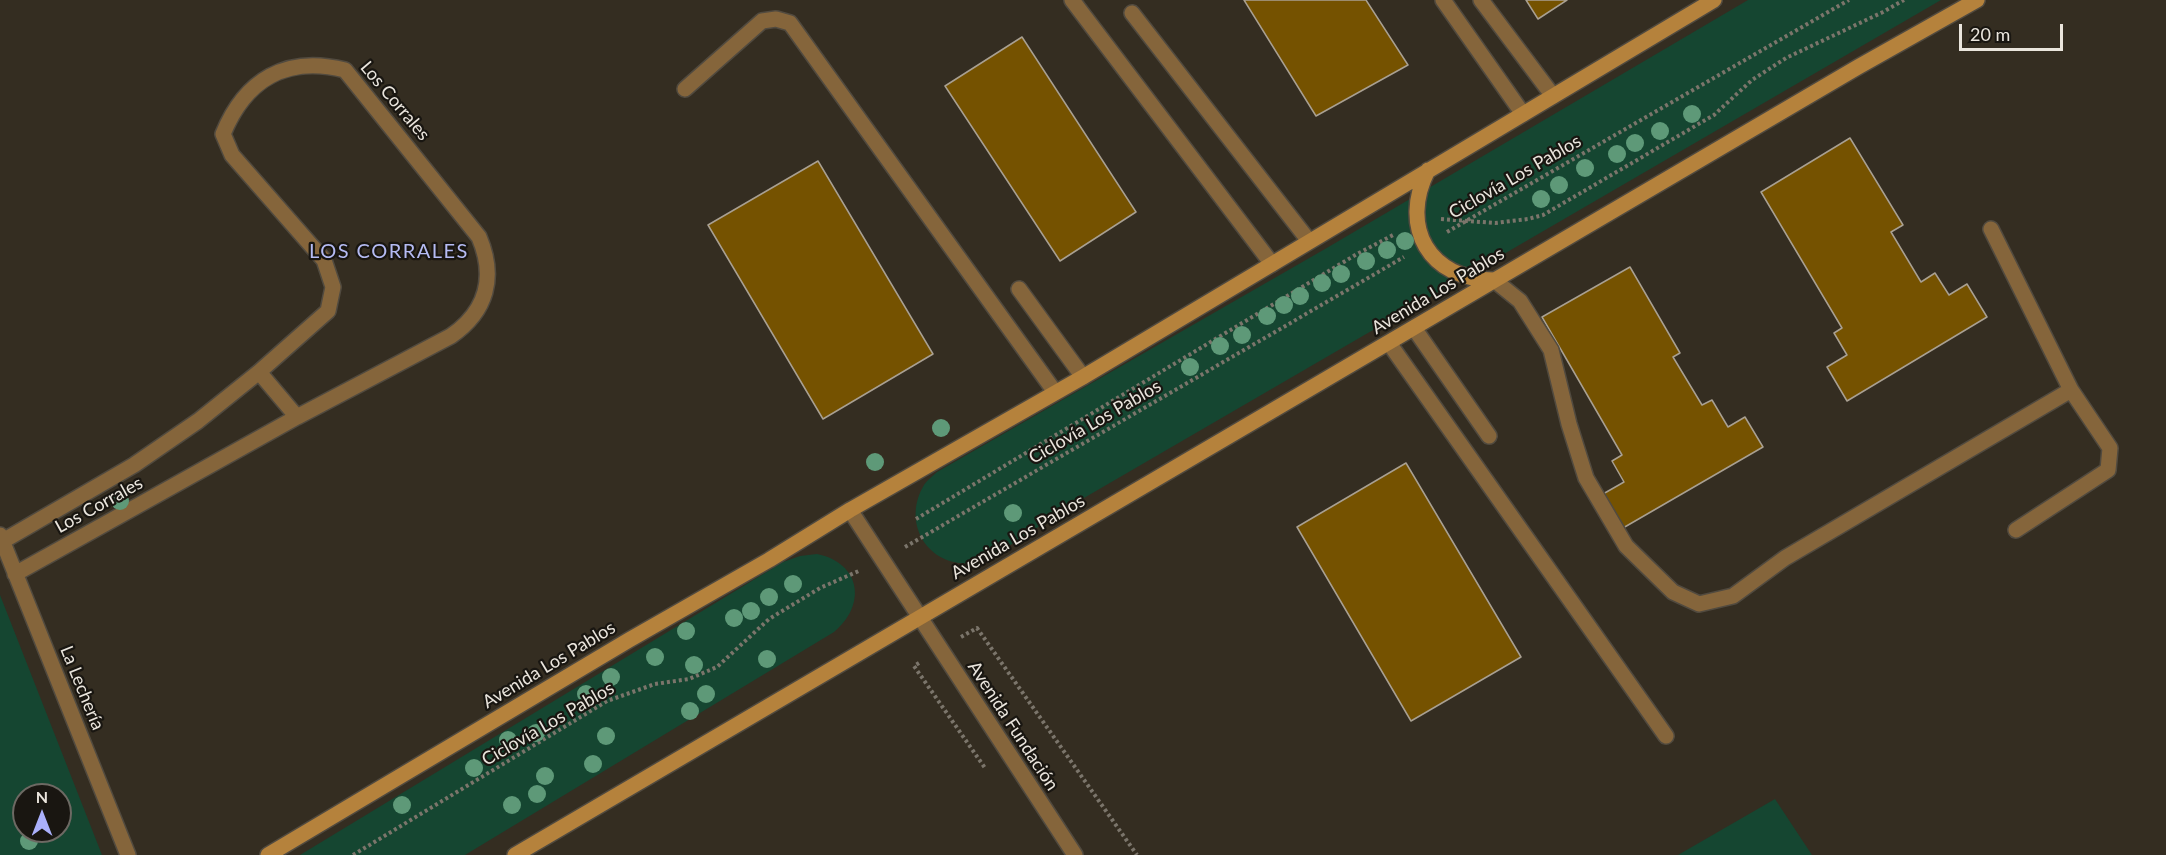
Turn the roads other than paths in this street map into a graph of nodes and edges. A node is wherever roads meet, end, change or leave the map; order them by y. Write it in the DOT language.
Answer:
graph roads {
  1 [pos="1072,0"];
  2 [pos="1443,0"];
  3 [pos="1480,0"];
  4 [pos="1714,0"];
  5 [pos="1977,0"];
  6 [pos="1132,13"];
  7 [pos="686,89"];
  8 [pos="1553,96"];
  9 [pos="1523,114"];
  10 [pos="1428,170"];
  11 [pos="1991,229"];
  12 [pos="1309,241"];
  13 [pos="1272,264"];
  14 [pos="1494,280"];
  15 [pos="1019,289"];
  16 [pos="1414,328"];
  17 [pos="1389,343"];
  18 [pos="259,372"];
  19 [pos="1083,376"];
  20 [pos="2071,390"];
  21 [pos="1054,392"];
  22 [pos="297,417"];
  23 [pos="1489,436"];
  24 [pos="850,510"];
  25 [pos="2016,530"];
  26 [pos="1,537"];
  27 [pos="15,574"];
  28 [pos="919,618"];
  29 [pos="1666,736"];
  30 [pos="128,855"];
  31 [pos="268,855"];
  32 [pos="515,855"];
  33 [pos="1075,855"];
  1 -- 13 [label="street"];
  2 -- 9 [label="street"];
  3 -- 8 [label="street"];
  4 -- 8 [label="main road, Avenida Los Pablos"];
  5 -- 14 [label="main road, Avenida Los Pablos"];
  6 -- 12 [label="street"];
  7 -- 21 [label="street"];
  8 -- 9 [label="main road, Avenida Los Pablos"];
  9 -- 10 [label="main road, Avenida Los Pablos"];
  10 -- 12 [label="main road, Avenida Los Pablos"];
  10 -- 14 [label="main road"];
  11 -- 20 [label="street"];
  12 -- 13 [label="main road, Avenida Los Pablos"];
  13 -- 19 [label="main road, Avenida Los Pablos"];
  14 -- 16 [label="main road, Avenida Los Pablos"];
  14 -- 20 [label="street"];
  15 -- 19 [label="street"];
  16 -- 17 [label="main road, Avenida Los Pablos"];
  16 -- 23 [label="street"];
  17 -- 28 [label="main road, Avenida Los Pablos"];
  17 -- 29 [label="street"];
  18 -- 22 [label="street"];
  18 -- 22 [label="street, Los Corrales"];
  18 -- 26 [label="street, Los Corrales"];
  19 -- 21 [label="main road, Avenida Los Pablos"];
  20 -- 25 [label="street"];
  21 -- 24 [label="main road, Avenida Los Pablos"];
  22 -- 27 [label="street, Los Corrales"];
  24 -- 28 [label="street"];
  24 -- 31 [label="main road, Avenida Los Pablos"];
  26 -- 27 [label="street, La Lechería"];
  27 -- 30 [label="street, La Lechería"];
  28 -- 32 [label="main road, Avenida Los Pablos"];
  28 -- 33 [label="street, Avenida Fundación"];
}
